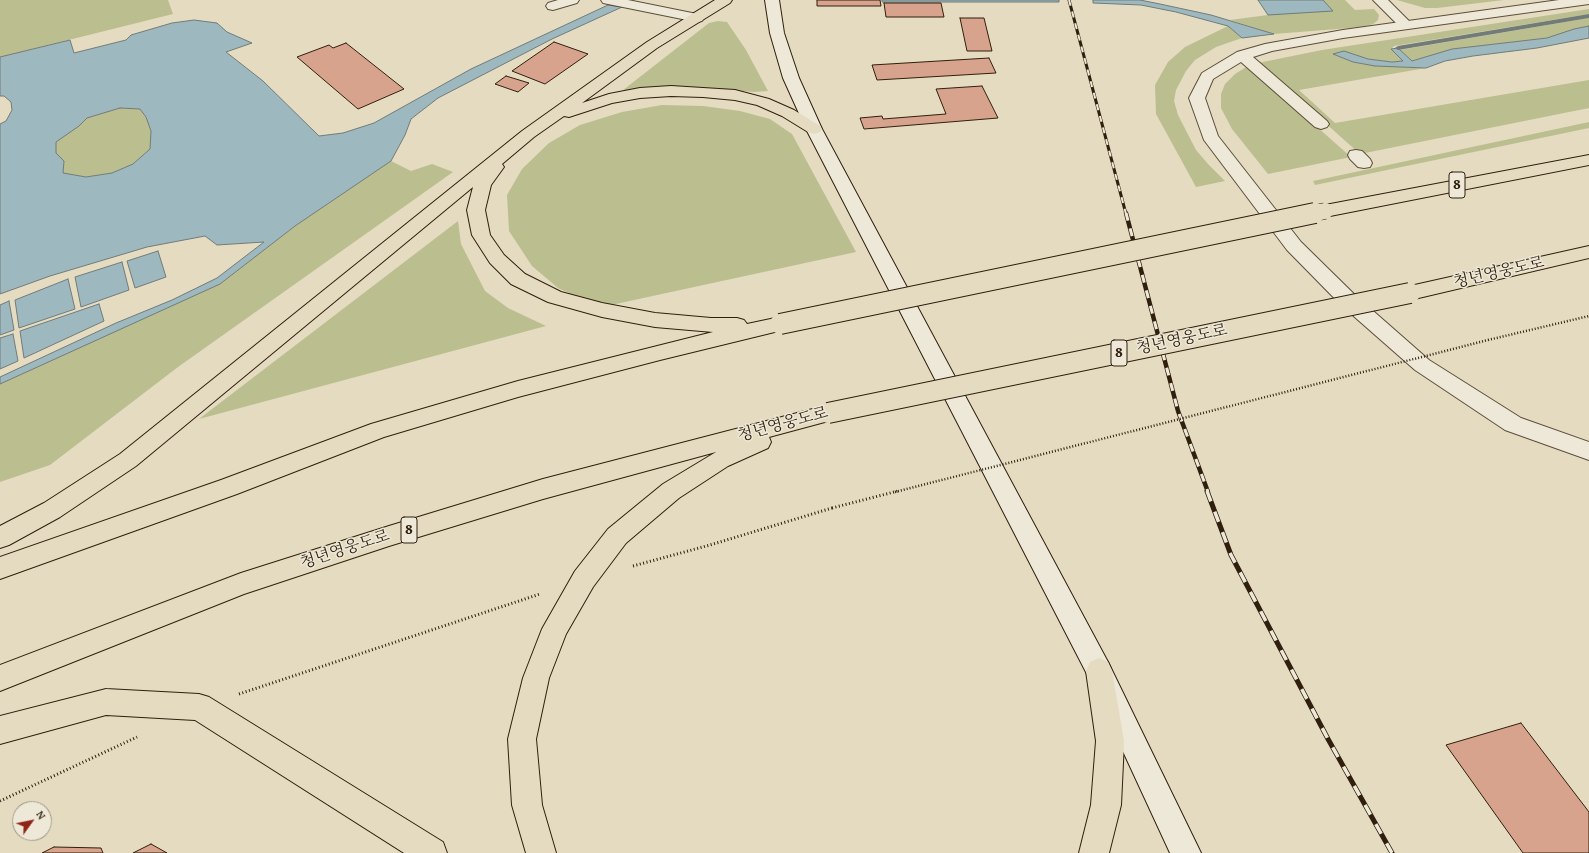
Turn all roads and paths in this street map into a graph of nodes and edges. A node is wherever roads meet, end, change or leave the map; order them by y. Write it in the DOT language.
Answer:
graph roads {
  1 [pos="572,0"];
  2 [pos="608,0"];
  3 [pos="772,0"];
  4 [pos="1380,0"];
  5 [pos="1589,0"];
  6 [pos="719,1"];
  7 [pos="553,6"];
  8 [pos="697,18"];
  9 [pos="1406,25"];
  10 [pos="1242,55"];
  11 [pos="1321,124"];
  12 [pos="814,129"];
  13 [pos="528,134"];
  14 [pos="1589,160"];
  15 [pos="1589,252"];
  16 [pos="1589,316"];
  17 [pos="780,324"];
  18 [pos="828,413"];
  19 [pos="1589,451"];
  20 [pos="0,538"];
  21 [pos="0,568"];
  22 [pos="584,579"];
  23 [pos="1099,671"];
  24 [pos="0,678"];
  25 [pos="199,708"];
  26 [pos="0,730"];
  27 [pos="142,734"];
  28 [pos="0,801"];
  29 [pos="432,853"];
  30 [pos="541,853"];
  31 [pos="1094,853"];
  32 [pos="1186,853"];
  1 -- 7 [label="lane"];
  2 -- 8 [label="lane"];
  3 -- 12 [label="street"];
  4 -- 9 [label="lane"];
  5 -- 9 [label="street"];
  6 -- 8 [label="highway"];
  8 -- 13 [label="highway"];
  9 -- 10 [label="street"];
  10 -- 11 [label="street"];
  10 -- 19 [label="street"];
  12 -- 13 [label="highway"];
  12 -- 23 [label="street"];
  13 -- 17 [label="highway"];
  13 -- 20 [label="highway"];
  14 -- 17 [label="highway, 8, bridge"];
  15 -- 18 [label="highway, 청년영웅도로 / 8, bridge"];
  16 -- 22 [label="path, bridge"];
  17 -- 21 [label="highway, 8"];
  18 -- 22 [label="highway"];
  18 -- 24 [label="highway, 청년영웅도로 / 8"];
  22 -- 25 [label="path"];
  22 -- 30 [label="highway"];
  23 -- 31 [label="highway"];
  23 -- 32 [label="street"];
  25 -- 26 [label="highway"];
  25 -- 29 [label="highway"];
  27 -- 28 [label="path"];
}
